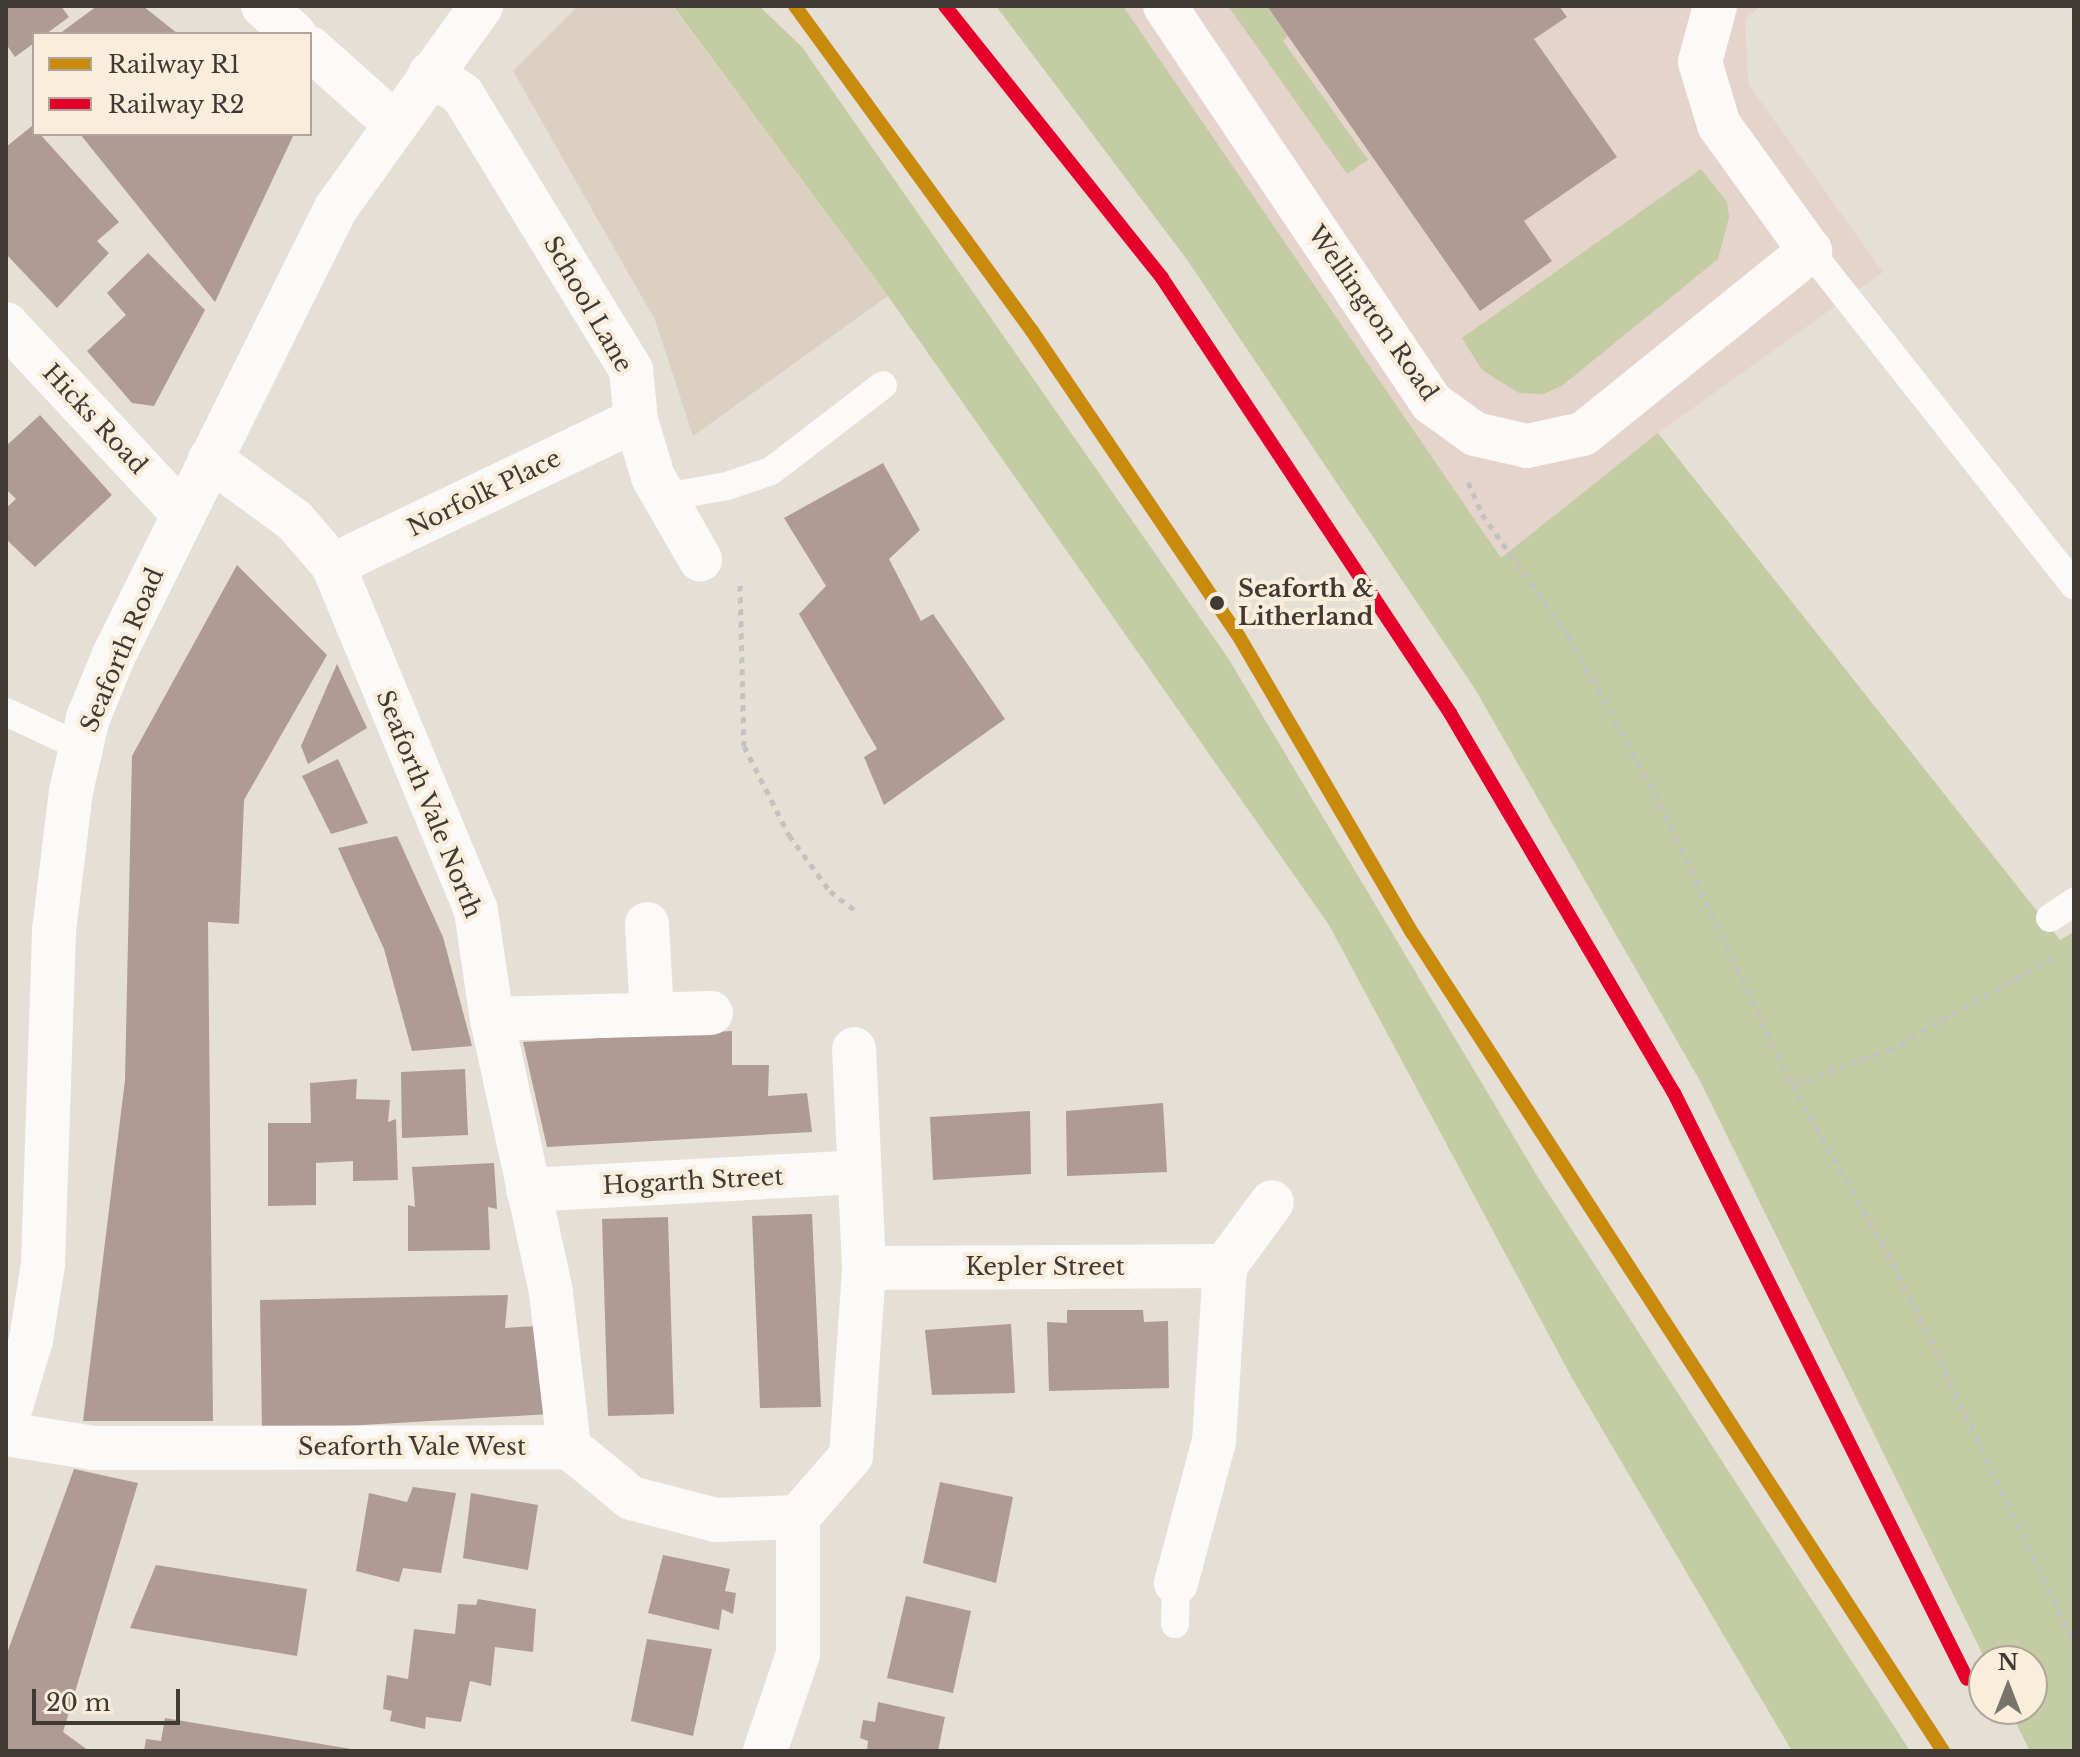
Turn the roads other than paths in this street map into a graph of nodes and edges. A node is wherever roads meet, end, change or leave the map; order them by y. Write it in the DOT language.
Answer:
graph roads {
  1 [pos="263,6"];
  2 [pos="481,6"];
  3 [pos="1165,6"];
  4 [pos="1715,6"];
  5 [pos="292,32"];
  6 [pos="312,50"];
  7 [pos="430,74"];
  8 [pos="394,123"];
  9 [pos="1810,251"];
  10 [pos="6,324"];
  11 [pos="883,385"];
  12 [pos="636,420"];
  13 [pos="210,459"];
  14 [pos="665,497"];
  15 [pos="183,514"];
  16 [pos="700,559"];
  17 [pos="333,565"];
  18 [pos="2074,585"];
  19 [pos="6,712"];
  20 [pos="81,747"];
  21 [pos="2074,902"];
  22 [pos="2050,918"];
  23 [pos="647,924"];
  24 [pos="711,1013"];
  25 [pos="652,1014"];
  26 [pos="492,1019"];
  27 [pos="854,1049"];
  28 [pos="858,1172"];
  29 [pos="528,1190"];
  30 [pos="1272,1202"];
  31 [pos="1225,1266"];
  32 [pos="864,1268"];
  33 [pos="6,1423"];
  34 [pos="6,1434"];
  35 [pos="569,1447"];
  36 [pos="798,1517"];
  37 [pos="1175,1603"];
  38 [pos="765,1751"];
  1 -- 5 [label="street"];
  2 -- 7 [label="street, Seaforth Road"];
  3 -- 9 [label="street, Wellington Road"];
  4 -- 9 [label="street"];
  6 -- 8 [label="street"];
  7 -- 8 [label="street, Seaforth Road"];
  7 -- 12 [label="street, School Lane"];
  8 -- 13 [label="street, Seaforth Road"];
  9 -- 18 [label="lane"];
  10 -- 15 [label="street, Hicks Road"];
  11 -- 14 [label="lane"];
  12 -- 14 [label="street, School Lane"];
  12 -- 17 [label="street, Norfolk Place"];
  13 -- 15 [label="street, Seaforth Road"];
  13 -- 17 [label="street, Seaforth Vale North"];
  14 -- 16 [label="street, School Lane"];
  15 -- 20 [label="street, Seaforth Road"];
  17 -- 26 [label="street, Seaforth Vale North"];
  19 -- 20 [label="lane"];
  20 -- 33 [label="street, Seaforth Road"];
  21 -- 22 [label="lane"];
  23 -- 25 [label="street"];
  24 -- 25 [label="street"];
  25 -- 26 [label="street"];
  26 -- 29 [label="street, Seaforth Vale North"];
  27 -- 28 [label="street"];
  28 -- 29 [label="street, Hogarth Street"];
  28 -- 32 [label="street"];
  29 -- 35 [label="street, Seaforth Vale North"];
  30 -- 31 [label="street"];
  31 -- 32 [label="street, Kepler Street"];
  31 -- 37 [label="street"];
  32 -- 36 [label="street"];
  34 -- 35 [label="street, Seaforth Vale West"];
  35 -- 36 [label="street"];
  36 -- 38 [label="street"];
}
